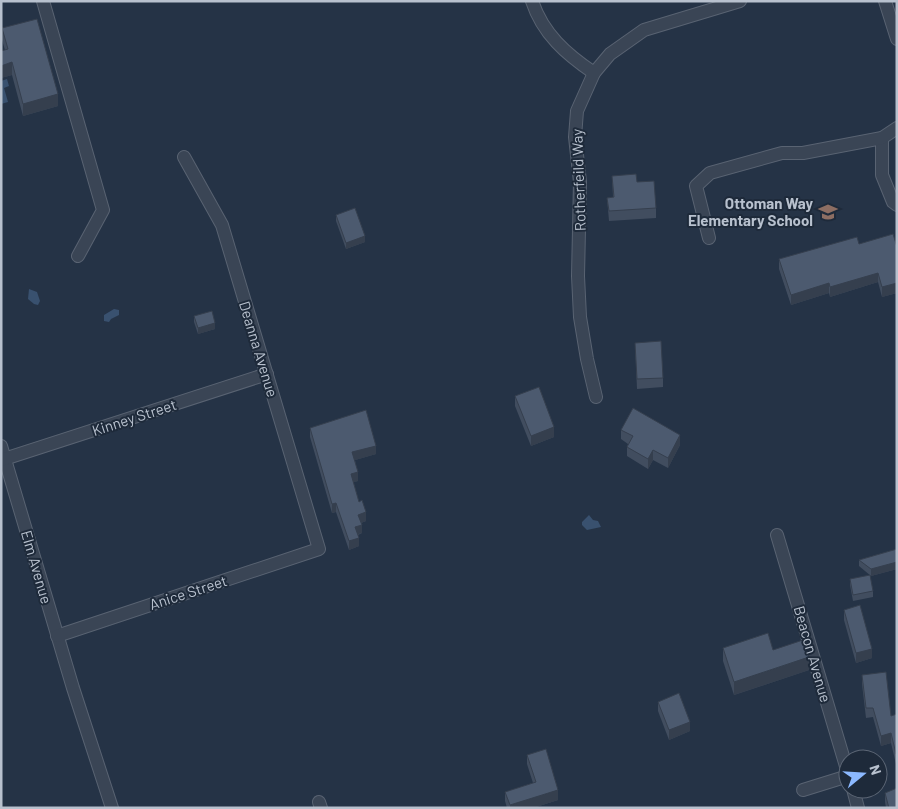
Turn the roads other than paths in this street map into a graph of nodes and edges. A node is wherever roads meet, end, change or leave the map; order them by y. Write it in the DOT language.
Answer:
graph roads {
  1 [pos="43,1"];
  2 [pos="532,1"];
  3 [pos="740,1"];
  4 [pos="885,1"];
  5 [pos="897,39"];
  6 [pos="594,73"];
  7 [pos="897,128"];
  8 [pos="882,138"];
  9 [pos="184,156"];
  10 [pos="882,168"];
  11 [pos="894,178"];
  12 [pos="897,205"];
  13 [pos="709,238"];
  14 [pos="78,256"];
  15 [pos="267,374"];
  16 [pos="596,397"];
  17 [pos="2,455"];
  18 [pos="778,535"];
  19 [pos="319,549"];
  20 [pos="57,636"];
  21 [pos="840,749"];
  22 [pos="838,778"];
  23 [pos="803,790"];
  24 [pos="112,808"];
  1 -- 14 [label="street"];
  2 -- 6 [label="street"];
  3 -- 6 [label="street, Rotherfeild Way"];
  4 -- 5 [label="street"];
  6 -- 16 [label="street, Rotherfeild Way"];
  7 -- 8 [label="street"];
  8 -- 10 [label="street"];
  8 -- 13 [label="street"];
  9 -- 15 [label="street, Deanna Avenue"];
  10 -- 11 [label="street"];
  10 -- 12 [label="street"];
  15 -- 17 [label="street, Kinney Street"];
  15 -- 19 [label="street, Deanna Avenue"];
  17 -- 20 [label="street, Elm Avenue"];
  18 -- 21 [label="street, Beacon Avenue"];
  19 -- 20 [label="street, Anice Street"];
  20 -- 24 [label="street, Elm Avenue"];
  22 -- 23 [label="street"];
}
